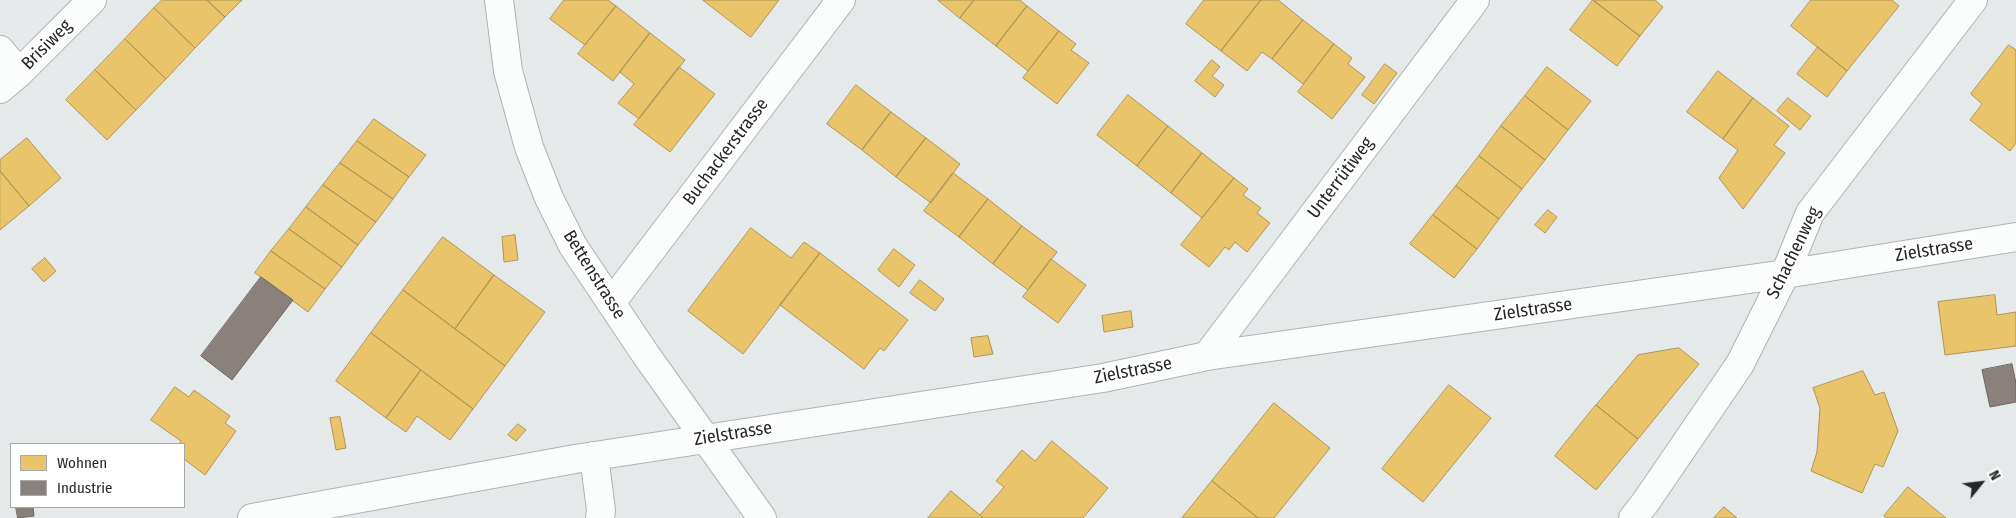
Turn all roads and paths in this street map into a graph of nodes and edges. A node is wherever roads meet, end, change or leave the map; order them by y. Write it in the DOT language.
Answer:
graph roads {
  1 [pos="92,0"];
  2 [pos="499,0"];
  3 [pos="841,0"];
  4 [pos="1475,0"];
  5 [pos="1973,0"];
  6 [pos="0,50"];
  7 [pos="9,81"];
  8 [pos="2016,237"];
  9 [pos="1785,274"];
  10 [pos="610,303"];
  11 [pos="1208,356"];
  12 [pos="706,438"];
  13 [pos="594,456"];
  14 [pos="252,518"];
  15 [pos="600,518"];
  16 [pos="762,518"];
  17 [pos="1633,518"];
  1 -- 7 [label="street, Brisiweg"];
  2 -- 10 [label="street, Bettenstrasse"];
  3 -- 10 [label="street, Buchackerstrasse"];
  4 -- 11 [label="street, Unterrütiweg"];
  5 -- 9 [label="street, Schachenweg"];
  6 -- 7 [label="street"];
  8 -- 9 [label="street, Zielstrasse"];
  9 -- 11 [label="street, Zielstrasse"];
  9 -- 17 [label="street, Schachenweg"];
  10 -- 12 [label="street, Bettenstrasse"];
  11 -- 12 [label="street, Zielstrasse"];
  12 -- 13 [label="street, Zielstrasse"];
  12 -- 16 [label="street, Bettenstrasse"];
  13 -- 14 [label="street, Zielstrasse"];
  13 -- 15 [label="street"];
}
